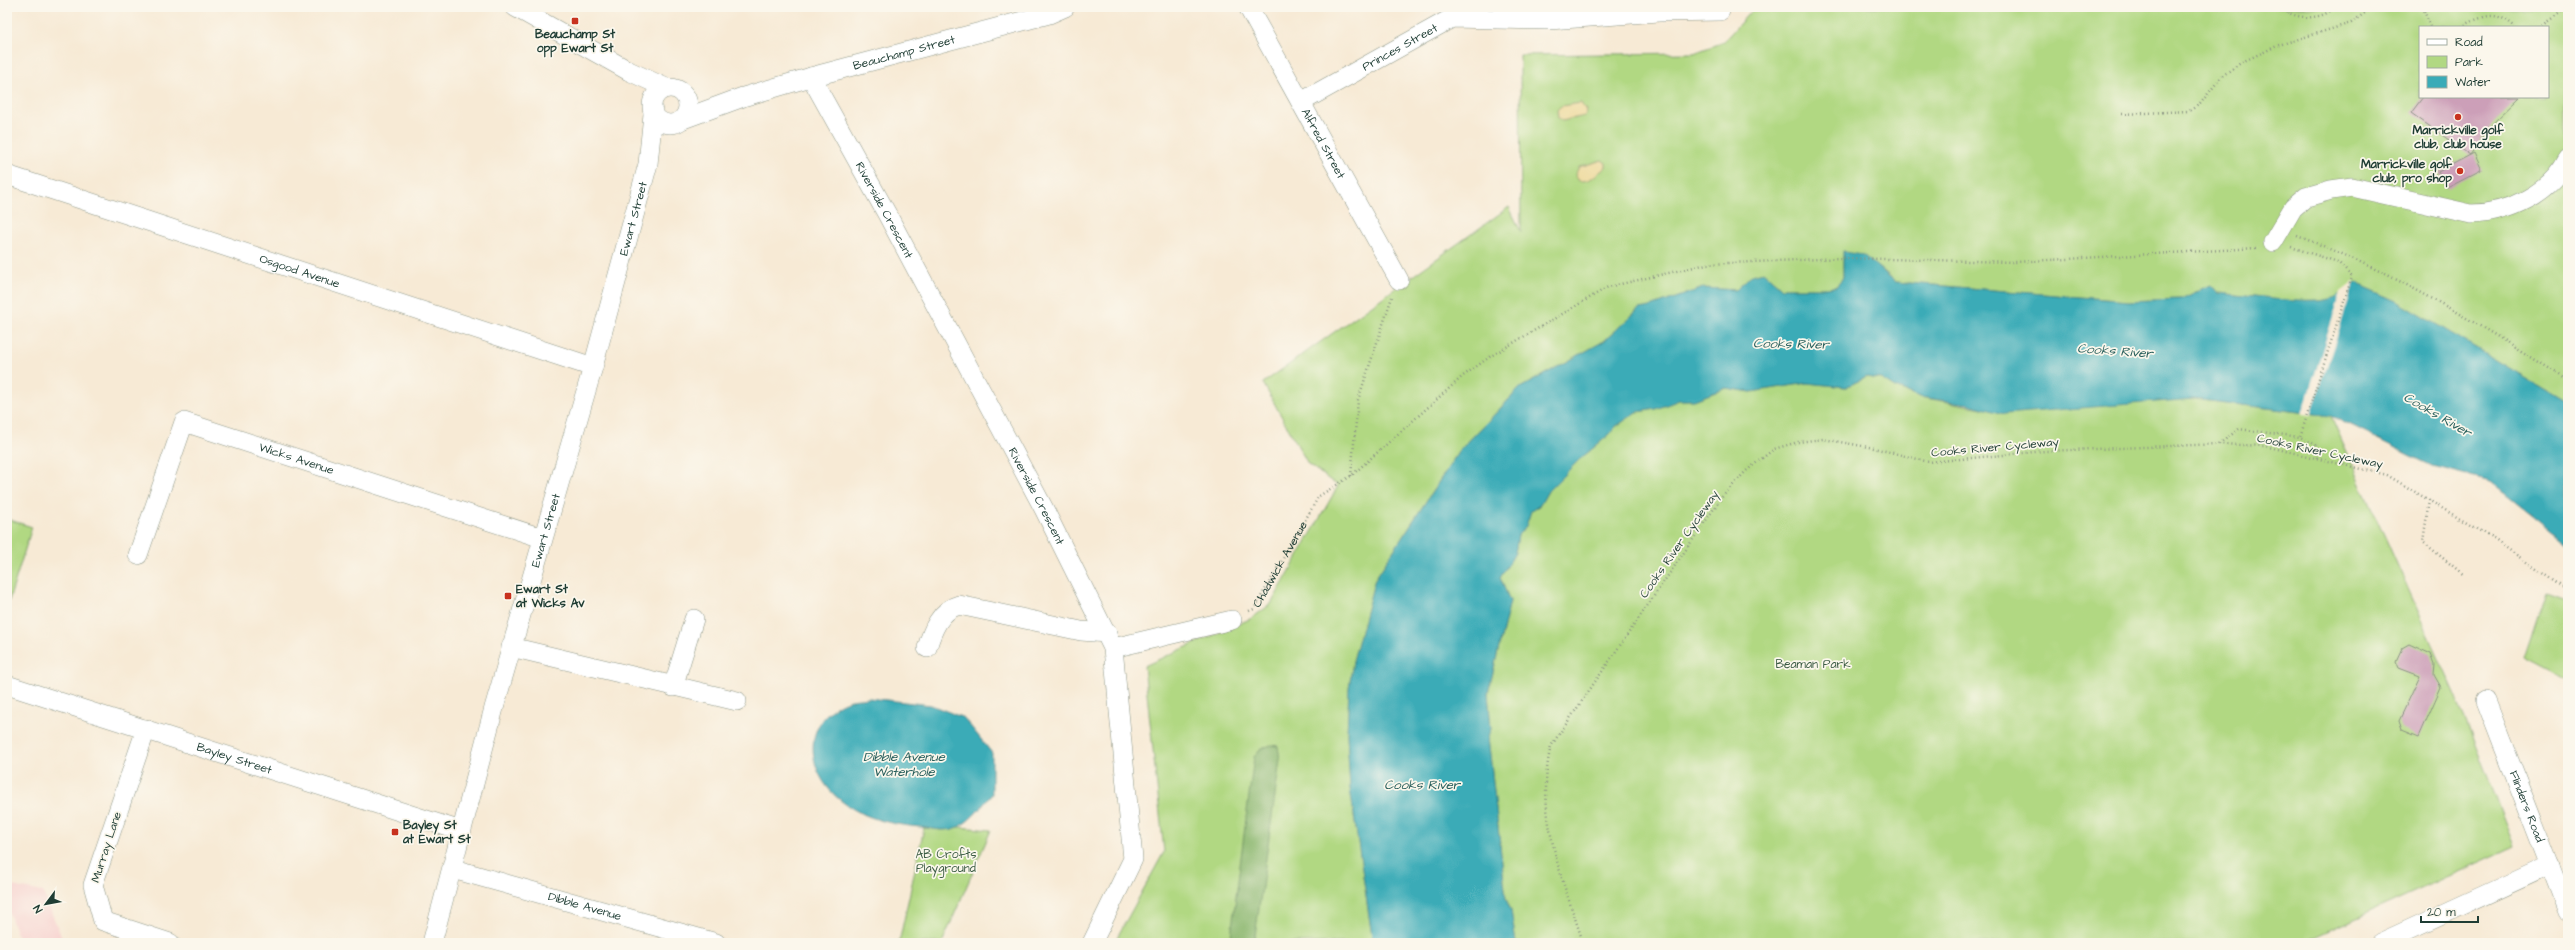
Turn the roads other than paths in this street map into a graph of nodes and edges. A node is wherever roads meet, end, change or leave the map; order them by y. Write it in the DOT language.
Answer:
graph roads {
  1 [pos="515,7"];
  2 [pos="1065,7"];
  3 [pos="1248,7"];
  4 [pos="1720,9"];
  5 [pos="811,77"];
  6 [pos="743,97"];
  7 [pos="687,98"];
  8 [pos="657,101"];
  9 [pos="1301,102"];
  10 [pos="677,122"];
  11 [pos="2568,159"];
  12 [pos="648,164"];
  13 [pos="7,175"];
  14 [pos="2276,236"];
  15 [pos="1399,280"];
  16 [pos="593,367"];
  17 [pos="542,538"];
  18 [pos="138,555"];
  19 [pos="694,619"];
  20 [pos="1232,620"];
  21 [pos="1110,640"];
  22 [pos="511,647"];
  23 [pos="927,648"];
  24 [pos="7,685"];
  25 [pos="673,687"];
  26 [pos="737,701"];
  27 [pos="2486,701"];
  28 [pos="146,729"];
  29 [pos="461,831"];
  30 [pos="2550,865"];
  31 [pos="453,869"];
  32 [pos="2568,912"];
  33 [pos="170,943"];
  34 [pos="432,943"];
  35 [pos="716,943"];
  36 [pos="1092,943"];
  37 [pos="2380,943"];
  1 -- 8 [label="street"];
  2 -- 5 [label="street, Beauchamp Street"];
  3 -- 9 [label="street, Alfred Street"];
  4 -- 9 [label="street, Princes Street"];
  5 -- 6 [label="street, Beauchamp Street"];
  5 -- 21 [label="street, Riverside Crescent"];
  6 -- 7 [label="street, Beauchamp Street"];
  6 -- 10 [label="street, Beauchamp Street"];
  7 -- 8 [label="street"];
  7 -- 10 [label="street"];
  8 -- 10 [label="street"];
  8 -- 12 [label="street, Ewart Street"];
  9 -- 15 [label="street, Alfred Street"];
  10 -- 12 [label="street, Ewart Street"];
  11 -- 14 [label="street"];
  12 -- 16 [label="street, Ewart Street"];
  13 -- 16 [label="street, Osgood Avenue"];
  16 -- 17 [label="street, Ewart Street"];
  17 -- 18 [label="street, Wicks Avenue"];
  17 -- 22 [label="street, Ewart Street"];
  19 -- 25 [label="street"];
  20 -- 21 [label="street"];
  21 -- 23 [label="street"];
  21 -- 36 [label="street, Riverside Crescent"];
  22 -- 25 [label="street"];
  22 -- 29 [label="street, Ewart Street"];
  24 -- 28 [label="street, Bayley Street"];
  25 -- 26 [label="street"];
  27 -- 30 [label="street, Flinders Road"];
  28 -- 29 [label="street, Bayley Street"];
  28 -- 33 [label="street, Murray Lane"];
  29 -- 31 [label="street, Ewart Street"];
  30 -- 32 [label="street, Flinders Road"];
  30 -- 37 [label="street"];
  31 -- 34 [label="street, Ewart Street"];
  31 -- 35 [label="street, Dibble Avenue"];
}
